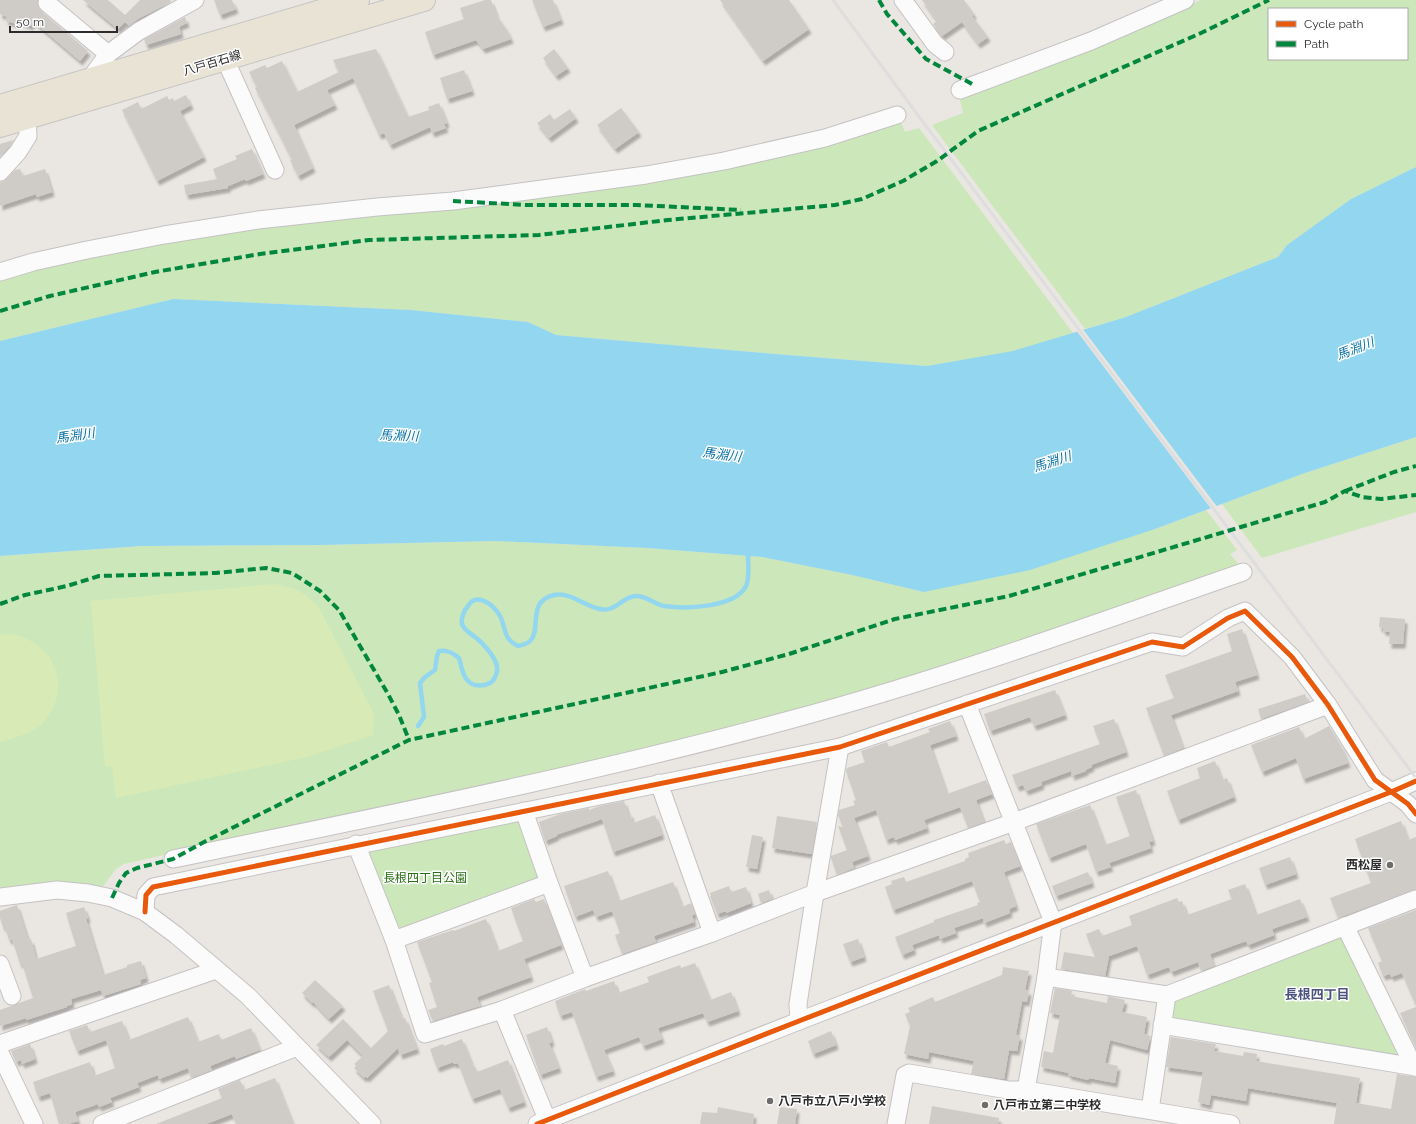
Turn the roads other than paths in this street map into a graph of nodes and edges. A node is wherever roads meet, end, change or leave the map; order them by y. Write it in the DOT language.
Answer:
graph roads {
  1 [pos="358,0"];
  2 [pos="424,0"];
  3 [pos="903,0"];
  4 [pos="1185,0"];
  5 [pos="190,1"];
  6 [pos="47,3"];
  7 [pos="945,52"];
  8 [pos="108,54"];
  9 [pos="225,59"];
  10 [pos="90,80"];
  11 [pos="960,90"];
  12 [pos="0,106"];
  13 [pos="897,115"];
  14 [pos="27,118"];
  15 [pos="0,126"];
  16 [pos="275,170"];
  17 [pos="0,172"];
  18 [pos="0,272"];
  19 [pos="1243,572"];
  20 [pos="967,704"];
  21 [pos="1328,705"];
  22 [pos="840,747"];
  23 [pos="1416,781"];
  24 [pos="659,783"];
  25 [pos="1391,792"];
  26 [pos="524,811"];
  27 [pos="1416,814"];
  28 [pos="1014,822"];
  29 [pos="356,844"];
  30 [pos="173,859"];
  31 [pos="549,883"];
  32 [pos="815,893"];
  33 [pos="0,897"];
  34 [pos="1416,899"];
  35 [pos="145,912"];
  36 [pos="1053,922"];
  37 [pos="1345,926"];
  38 [pos="712,933"];
  39 [pos="394,940"];
  40 [pos="0,964"];
  41 [pos="216,970"];
  42 [pos="1046,977"];
  43 [pos="585,978"];
  44 [pos="12,996"];
  45 [pos="1167,996"];
  46 [pos="502,1010"];
  47 [pos="799,1021"];
  48 [pos="1162,1025"];
  49 [pos="0,1044"];
  50 [pos="297,1047"];
  51 [pos="0,1053"];
  52 [pos="1415,1067"];
  53 [pos="1026,1090"];
  54 [pos="1150,1110"];
  55 [pos="544,1123"];
  56 [pos="34,1124"];
  57 [pos="102,1124"];
  58 [pos="372,1124"];
  59 [pos="896,1124"];
  60 [pos="1231,1124"];
  1 -- 10 [label="main road, 八戸百石線"];
  2 -- 9 [label="main road, 八戸百石線"];
  3 -- 7 [label="street"];
  4 -- 11 [label="street"];
  5 -- 8 [label="street"];
  6 -- 8 [label="street"];
  8 -- 10 [label="street"];
  9 -- 14 [label="main road, 八戸百石線"];
  9 -- 16 [label="street"];
  10 -- 12 [label="main road, 八戸百石線"];
  13 -- 18 [label="street"];
  14 -- 15 [label="main road, 八戸百石線"];
  14 -- 17 [label="street"];
  19 -- 30 [label="street"];
  20 -- 21 [label="street"];
  20 -- 22 [label="street"];
  20 -- 28 [label="street"];
  21 -- 25 [label="street"];
  21 -- 28 [label="street"];
  22 -- 24 [label="street"];
  22 -- 32 [label="street"];
  23 -- 25 [label="street"];
  24 -- 26 [label="street"];
  24 -- 38 [label="street"];
  25 -- 27 [label="street"];
  25 -- 36 [label="street"];
  26 -- 29 [label="street"];
  26 -- 31 [label="street"];
  28 -- 32 [label="street"];
  28 -- 36 [label="street"];
  29 -- 35 [label="street"];
  29 -- 39 [label="street"];
  31 -- 39 [label="street"];
  31 -- 43 [label="street"];
  32 -- 38 [label="street"];
  32 -- 47 [label="street"];
  33 -- 35 [label="street"];
  34 -- 37 [label="street"];
  35 -- 41 [label="street"];
  36 -- 42 [label="street"];
  36 -- 47 [label="street"];
  37 -- 45 [label="street"];
  37 -- 52 [label="street"];
  38 -- 43 [label="street"];
  39 -- 46 [label="street"];
  40 -- 44 [label="street"];
  41 -- 49 [label="street"];
  41 -- 50 [label="street"];
  42 -- 45 [label="street"];
  42 -- 53 [label="street"];
  43 -- 46 [label="street"];
  45 -- 48 [label="street"];
  46 -- 55 [label="street"];
  47 -- 55 [label="street"];
  48 -- 52 [label="street"];
  48 -- 54 [label="street"];
  50 -- 57 [label="street"];
  50 -- 58 [label="street"];
  51 -- 56 [label="street"];
  53 -- 54 [label="street"];
  53 -- 59 [label="street"];
  54 -- 60 [label="street"];
}
